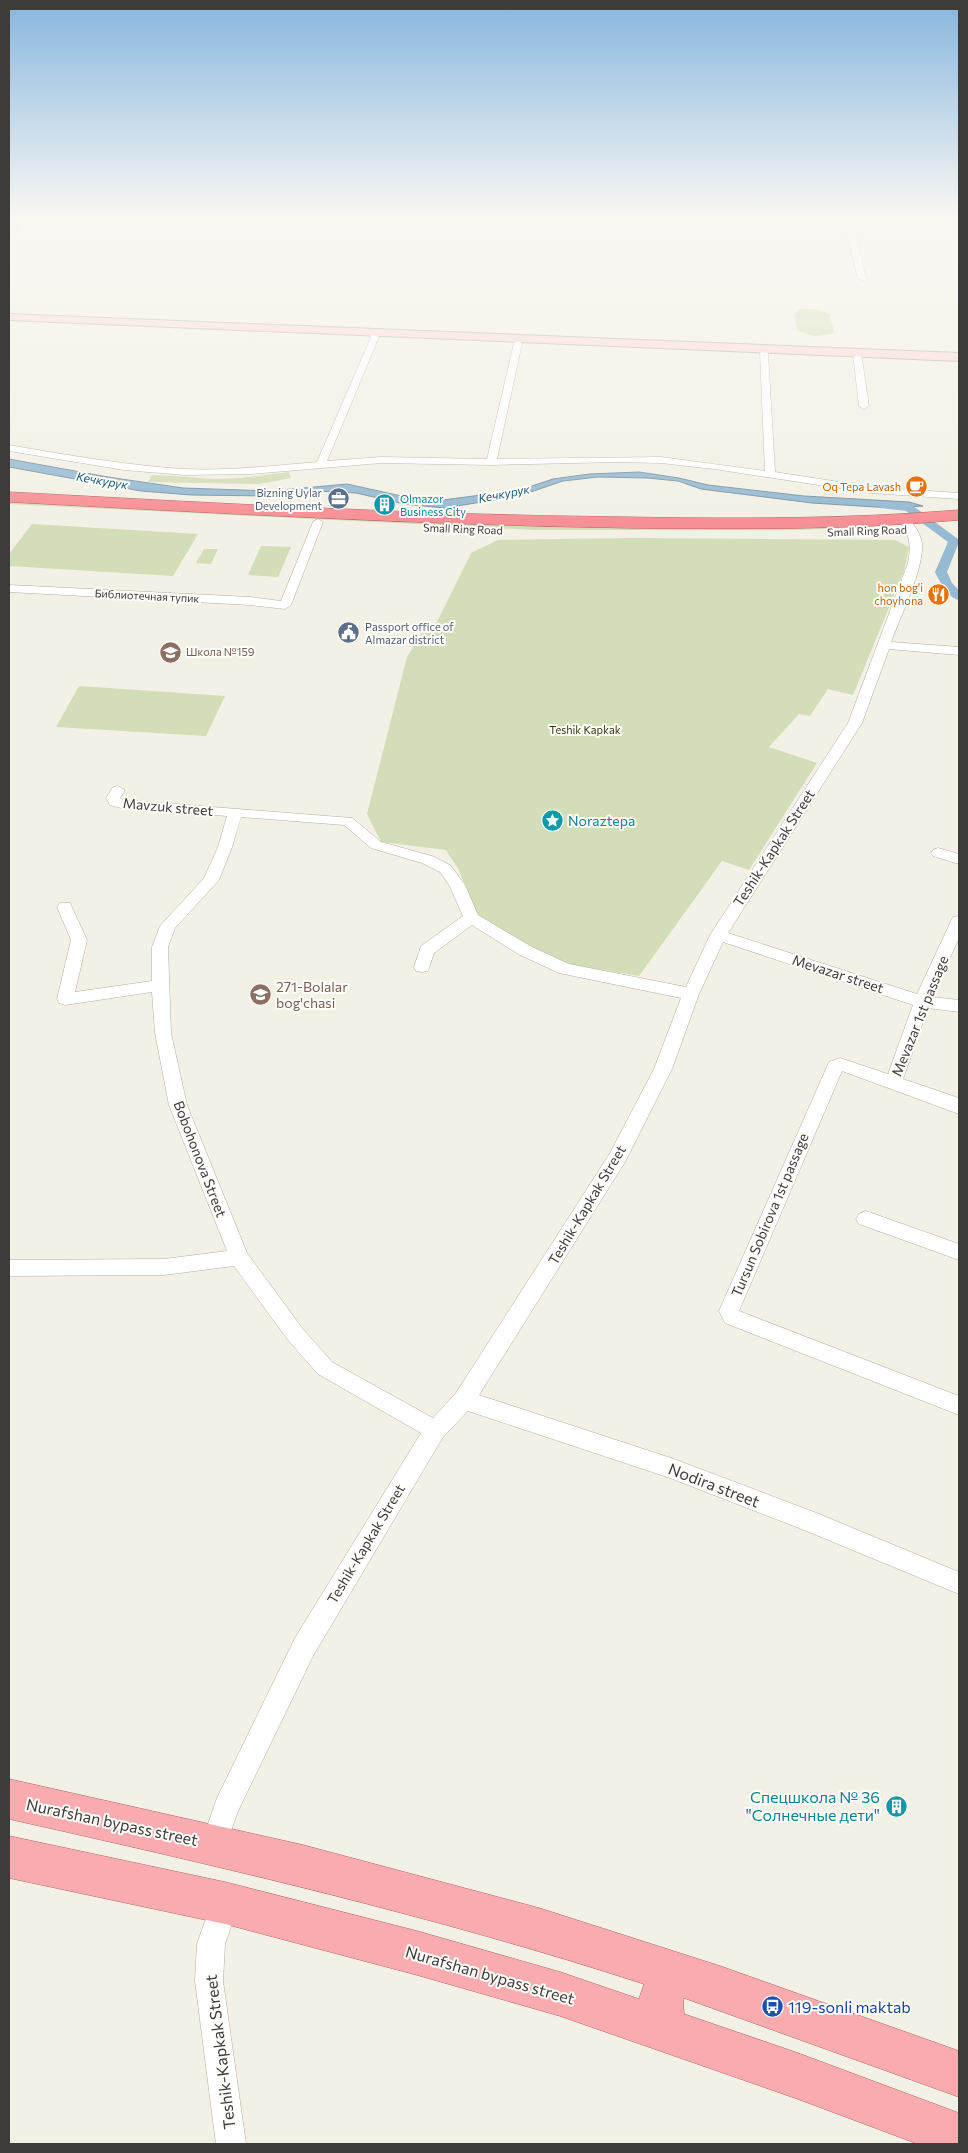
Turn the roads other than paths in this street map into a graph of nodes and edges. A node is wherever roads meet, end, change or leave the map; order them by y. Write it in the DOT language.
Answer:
graph roads {
  1 [pos="22,322"];
  2 [pos="105,322"];
  3 [pos="373,335"];
  4 [pos="518,343"];
  5 [pos="764,353"];
  6 [pos="857,355"];
  7 [pos="959,359"];
  8 [pos="864,406"];
  9 [pos="9,448"];
  10 [pos="491,462"];
  11 [pos="321,464"];
  12 [pos="770,475"];
  13 [pos="959,496"];
  14 [pos="9,497"];
  15 [pos="9,507"];
  16 [pos="953,521"];
  17 [pos="318,522"];
  18 [pos="910,524"];
  19 [pos="9,589"];
  20 [pos="883,644"];
  21 [pos="959,651"];
  22 [pos="118,790"];
  23 [pos="235,812"];
  24 [pos="938,853"];
  25 [pos="959,859"];
  26 [pos="65,907"];
  27 [pos="471,918"];
  28 [pos="959,921"];
  29 [pos="718,935"];
  30 [pos="422,967"];
  31 [pos="160,985"];
  32 [pos="691,994"];
  33 [pos="922,1002"];
  34 [pos="959,1006"];
  35 [pos="893,1084"];
  36 [pos="959,1107"];
  37 [pos="866,1219"];
  38 [pos="959,1252"];
  39 [pos="239,1257"];
  40 [pos="9,1268"];
  41 [pos="464,1400"];
  42 [pos="959,1406"];
  43 [pos="435,1430"];
  44 [pos="959,1583"];
  45 [pos="9,1799"];
  46 [pos="214,1844"];
  47 [pos="9,1857"];
  48 [pos="225,1903"];
  49 [pos="677,1974"];
  50 [pos="666,2030"];
  51 [pos="959,2074"];
  52 [pos="959,2136"];
  53 [pos="231,2144"];
  1 -- 3 [label="main road"];
  2 -- 3 [label="main road"];
  3 -- 4 [label="main road"];
  3 -- 6 [label="main road"];
  3 -- 11 [label="street"];
  4 -- 5 [label="main road"];
  4 -- 10 [label="street"];
  5 -- 6 [label="main road"];
  5 -- 12 [label="street"];
  6 -- 7 [label="main road"];
  6 -- 8 [label="street"];
  9 -- 11 [label="street"];
  10 -- 11 [label="street"];
  10 -- 12 [label="street"];
  12 -- 13 [label="street"];
  14 -- 18 [label="highway, Small Ring Road"];
  15 -- 17 [label="highway, Small Ring Road"];
  16 -- 18 [label="highway"];
  17 -- 18 [label="highway, Small Ring Road"];
  17 -- 19 [label="street, Библиотечная тупик"];
  18 -- 20 [label="street, Teshik-Kapkak Street"];
  20 -- 21 [label="street"];
  20 -- 29 [label="street, Teshik-Kapkak Street"];
  22 -- 23 [label="street, Mavzuk street"];
  23 -- 27 [label="street"];
  23 -- 31 [label="street, Bobohonova Street"];
  24 -- 25 [label="street"];
  26 -- 31 [label="street"];
  27 -- 30 [label="street"];
  27 -- 32 [label="street"];
  28 -- 33 [label="street, Mevazаr 1st passage"];
  29 -- 32 [label="street, Teshik-Kapkak Street"];
  29 -- 33 [label="street, Mevazаr street"];
  31 -- 39 [label="street, Bobohonova Street"];
  32 -- 41 [label="street, Teshik-Kapkak Street"];
  33 -- 34 [label="street, Mevazаr street"];
  33 -- 35 [label="street, Mevazаr 1st passage"];
  35 -- 36 [label="street, Tursun Sobirova 1st passage"];
  35 -- 42 [label="street, Tursun Sobirova 1st passage"];
  37 -- 38 [label="street"];
  39 -- 40 [label="street"];
  39 -- 43 [label="street, Bobohonova Street"];
  41 -- 43 [label="street, Teshik-Kapkak Street"];
  41 -- 44 [label="street, Nodira street"];
  43 -- 46 [label="street, Teshik-Kapkak Street"];
  45 -- 46 [label="main road, Nurafshan bypass street"];
  46 -- 49 [label="main road, Nurafshan bypass street"];
  47 -- 48 [label="main road, Nurafshan bypass street"];
  48 -- 50 [label="main road, Nurafshan bypass street"];
  48 -- 53 [label="street, Teshik-Kapkak Street"];
  49 -- 50 [label="main road"];
  49 -- 51 [label="main road, Nurafshan bypass street"];
  50 -- 52 [label="main road, Nurafshan bypass street"];
}
